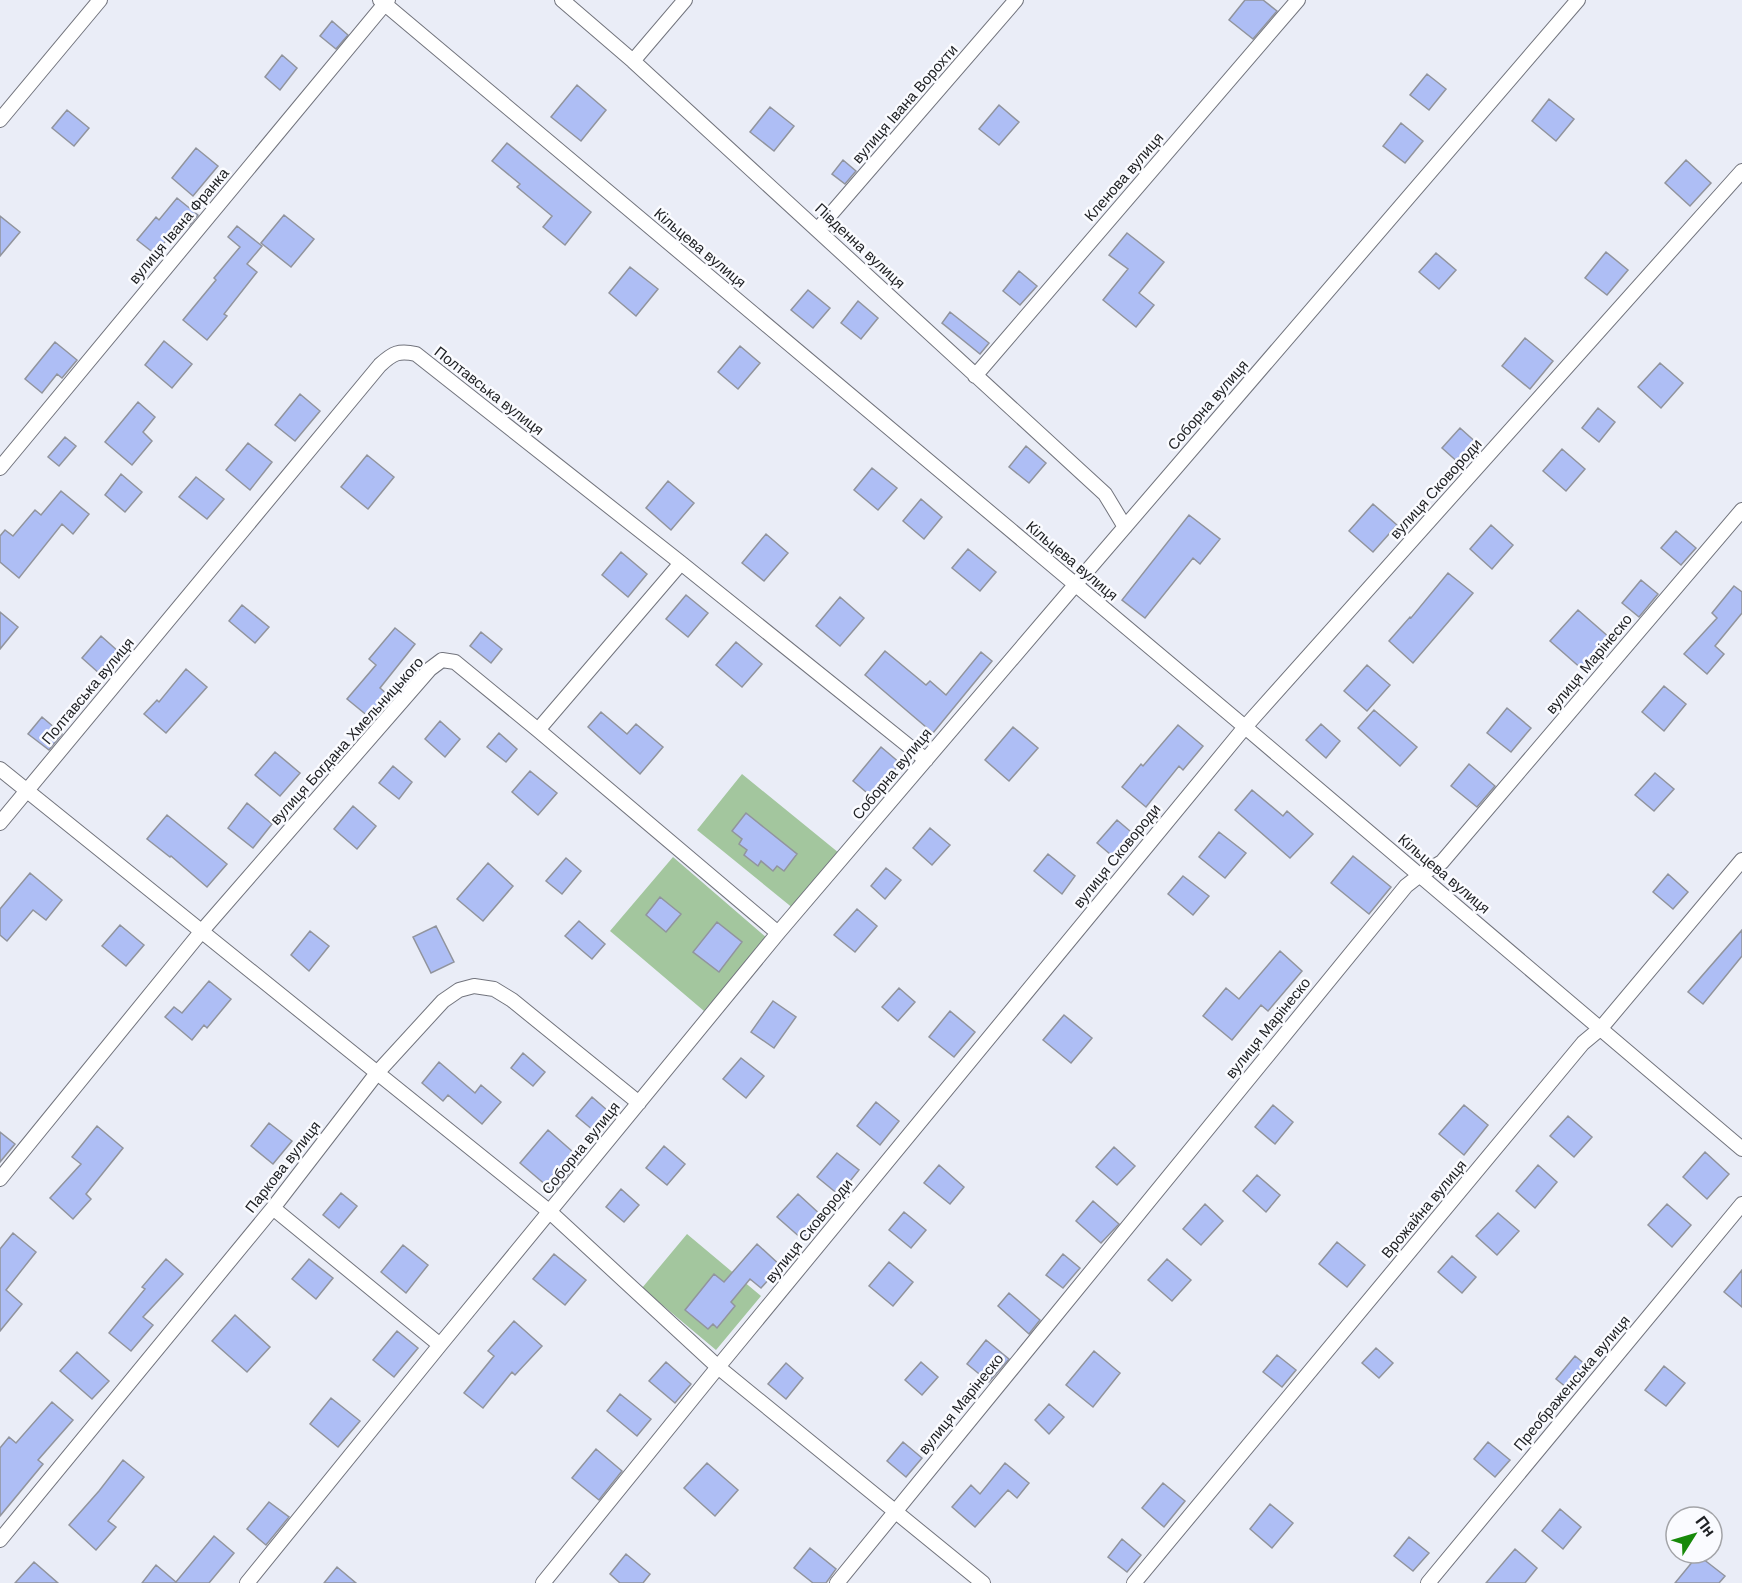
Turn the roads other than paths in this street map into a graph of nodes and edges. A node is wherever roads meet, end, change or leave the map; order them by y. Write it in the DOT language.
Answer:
graph roads {
  1 [pos="100,0"];
  2 [pos="562,0"];
  3 [pos="685,0"];
  4 [pos="1016,0"];
  5 [pos="1298,0"];
  6 [pos="1578,0"];
  7 [pos="384,1"];
  8 [pos="633,61"];
  9 [pos="0,120"];
  10 [pos="1742,171"];
  11 [pos="818,229"];
  12 [pos="975,376"];
  13 [pos="0,468"];
  14 [pos="1742,510"];
  15 [pos="1125,527"];
  16 [pos="681,563"];
  17 [pos="1075,585"];
  18 [pos="1245,727"];
  19 [pos="538,730"];
  20 [pos="926,760"];
  21 [pos="0,770"];
  22 [pos="26,790"];
  23 [pos="0,823"];
  24 [pos="1742,860"];
  25 [pos="1420,875"];
  26 [pos="201,932"];
  27 [pos="778,933"];
  28 [pos="1601,1028"];
  29 [pos="377,1073"];
  30 [pos="639,1103"];
  31 [pos="1742,1149"];
  32 [pos="0,1179"];
  33 [pos="1742,1204"];
  34 [pos="273,1208"];
  35 [pos="550,1212"];
  36 [pos="440,1345"];
  37 [pos="718,1367"];
  38 [pos="895,1512"];
  39 [pos="0,1540"];
  40 [pos="247,1583"];
  41 [pos="543,1583"];
  42 [pos="837,1583"];
  43 [pos="983,1583"];
  44 [pos="1134,1583"];
  45 [pos="1428,1583"];
  1 -- 9 [label="street"];
  2 -- 8 [label="street, Південна вулиця"];
  3 -- 8 [label="street"];
  4 -- 11 [label="street, вулиця Івана Ворохти"];
  5 -- 12 [label="street, Кленова вулиця"];
  6 -- 15 [label="street, Соборна вулиця"];
  7 -- 13 [label="street, вулиця Івана Франка"];
  7 -- 17 [label="street, Кільцева вулиця"];
  8 -- 11 [label="street, Південна вулиця"];
  10 -- 18 [label="street, вулиця Сковороди"];
  11 -- 12 [label="street, Південна вулиця"];
  12 -- 15 [label="street, Південна вулиця"];
  14 -- 25 [label="street, вулиця Марінеско"];
  15 -- 17 [label="street, Соборна вулиця"];
  16 -- 19 [label="street"];
  16 -- 20 [label="street, Полтавська вулиця"];
  16 -- 22 [label="street, Полтавська вулиця"];
  17 -- 18 [label="street, Кільцева вулиця"];
  17 -- 20 [label="street, Соборна вулиця"];
  18 -- 25 [label="street, Кільцева вулиця"];
  18 -- 37 [label="street, вулиця Сковороди"];
  19 -- 26 [label="street, вулиця Богдана Хмельницького"];
  19 -- 27 [label="street, вулиця Богдана Хмельницького"];
  20 -- 27 [label="street, Соборна вулиця"];
  21 -- 22 [label="street"];
  22 -- 23 [label="street, Полтавська вулиця"];
  22 -- 26 [label="street"];
  24 -- 28 [label="street, Врожайна вулиця"];
  25 -- 28 [label="street, Кільцева вулиця"];
  25 -- 38 [label="street, вулиця Марінеско"];
  26 -- 29 [label="street"];
  26 -- 32 [label="street, вулиця Богдана Хмельницького"];
  27 -- 30 [label="street, Соборна вулиця"];
  28 -- 31 [label="street, Кільцева вулиця"];
  28 -- 44 [label="street, Врожайна вулиця"];
  29 -- 30 [label="street, Паркова вулиця"];
  29 -- 34 [label="street, Паркова вулиця"];
  29 -- 35 [label="street"];
  30 -- 35 [label="street, Соборна вулиця"];
  33 -- 45 [label="street, Преображенська вулиця"];
  34 -- 36 [label="street"];
  34 -- 39 [label="street, Паркова вулиця"];
  35 -- 36 [label="street, Соборна вулиця"];
  35 -- 37 [label="street"];
  36 -- 40 [label="street, Соборна вулиця"];
  37 -- 38 [label="street"];
  37 -- 41 [label="street, вулиця Сковороди"];
  38 -- 42 [label="street, вулиця Марінеско"];
  38 -- 43 [label="street"];
}
